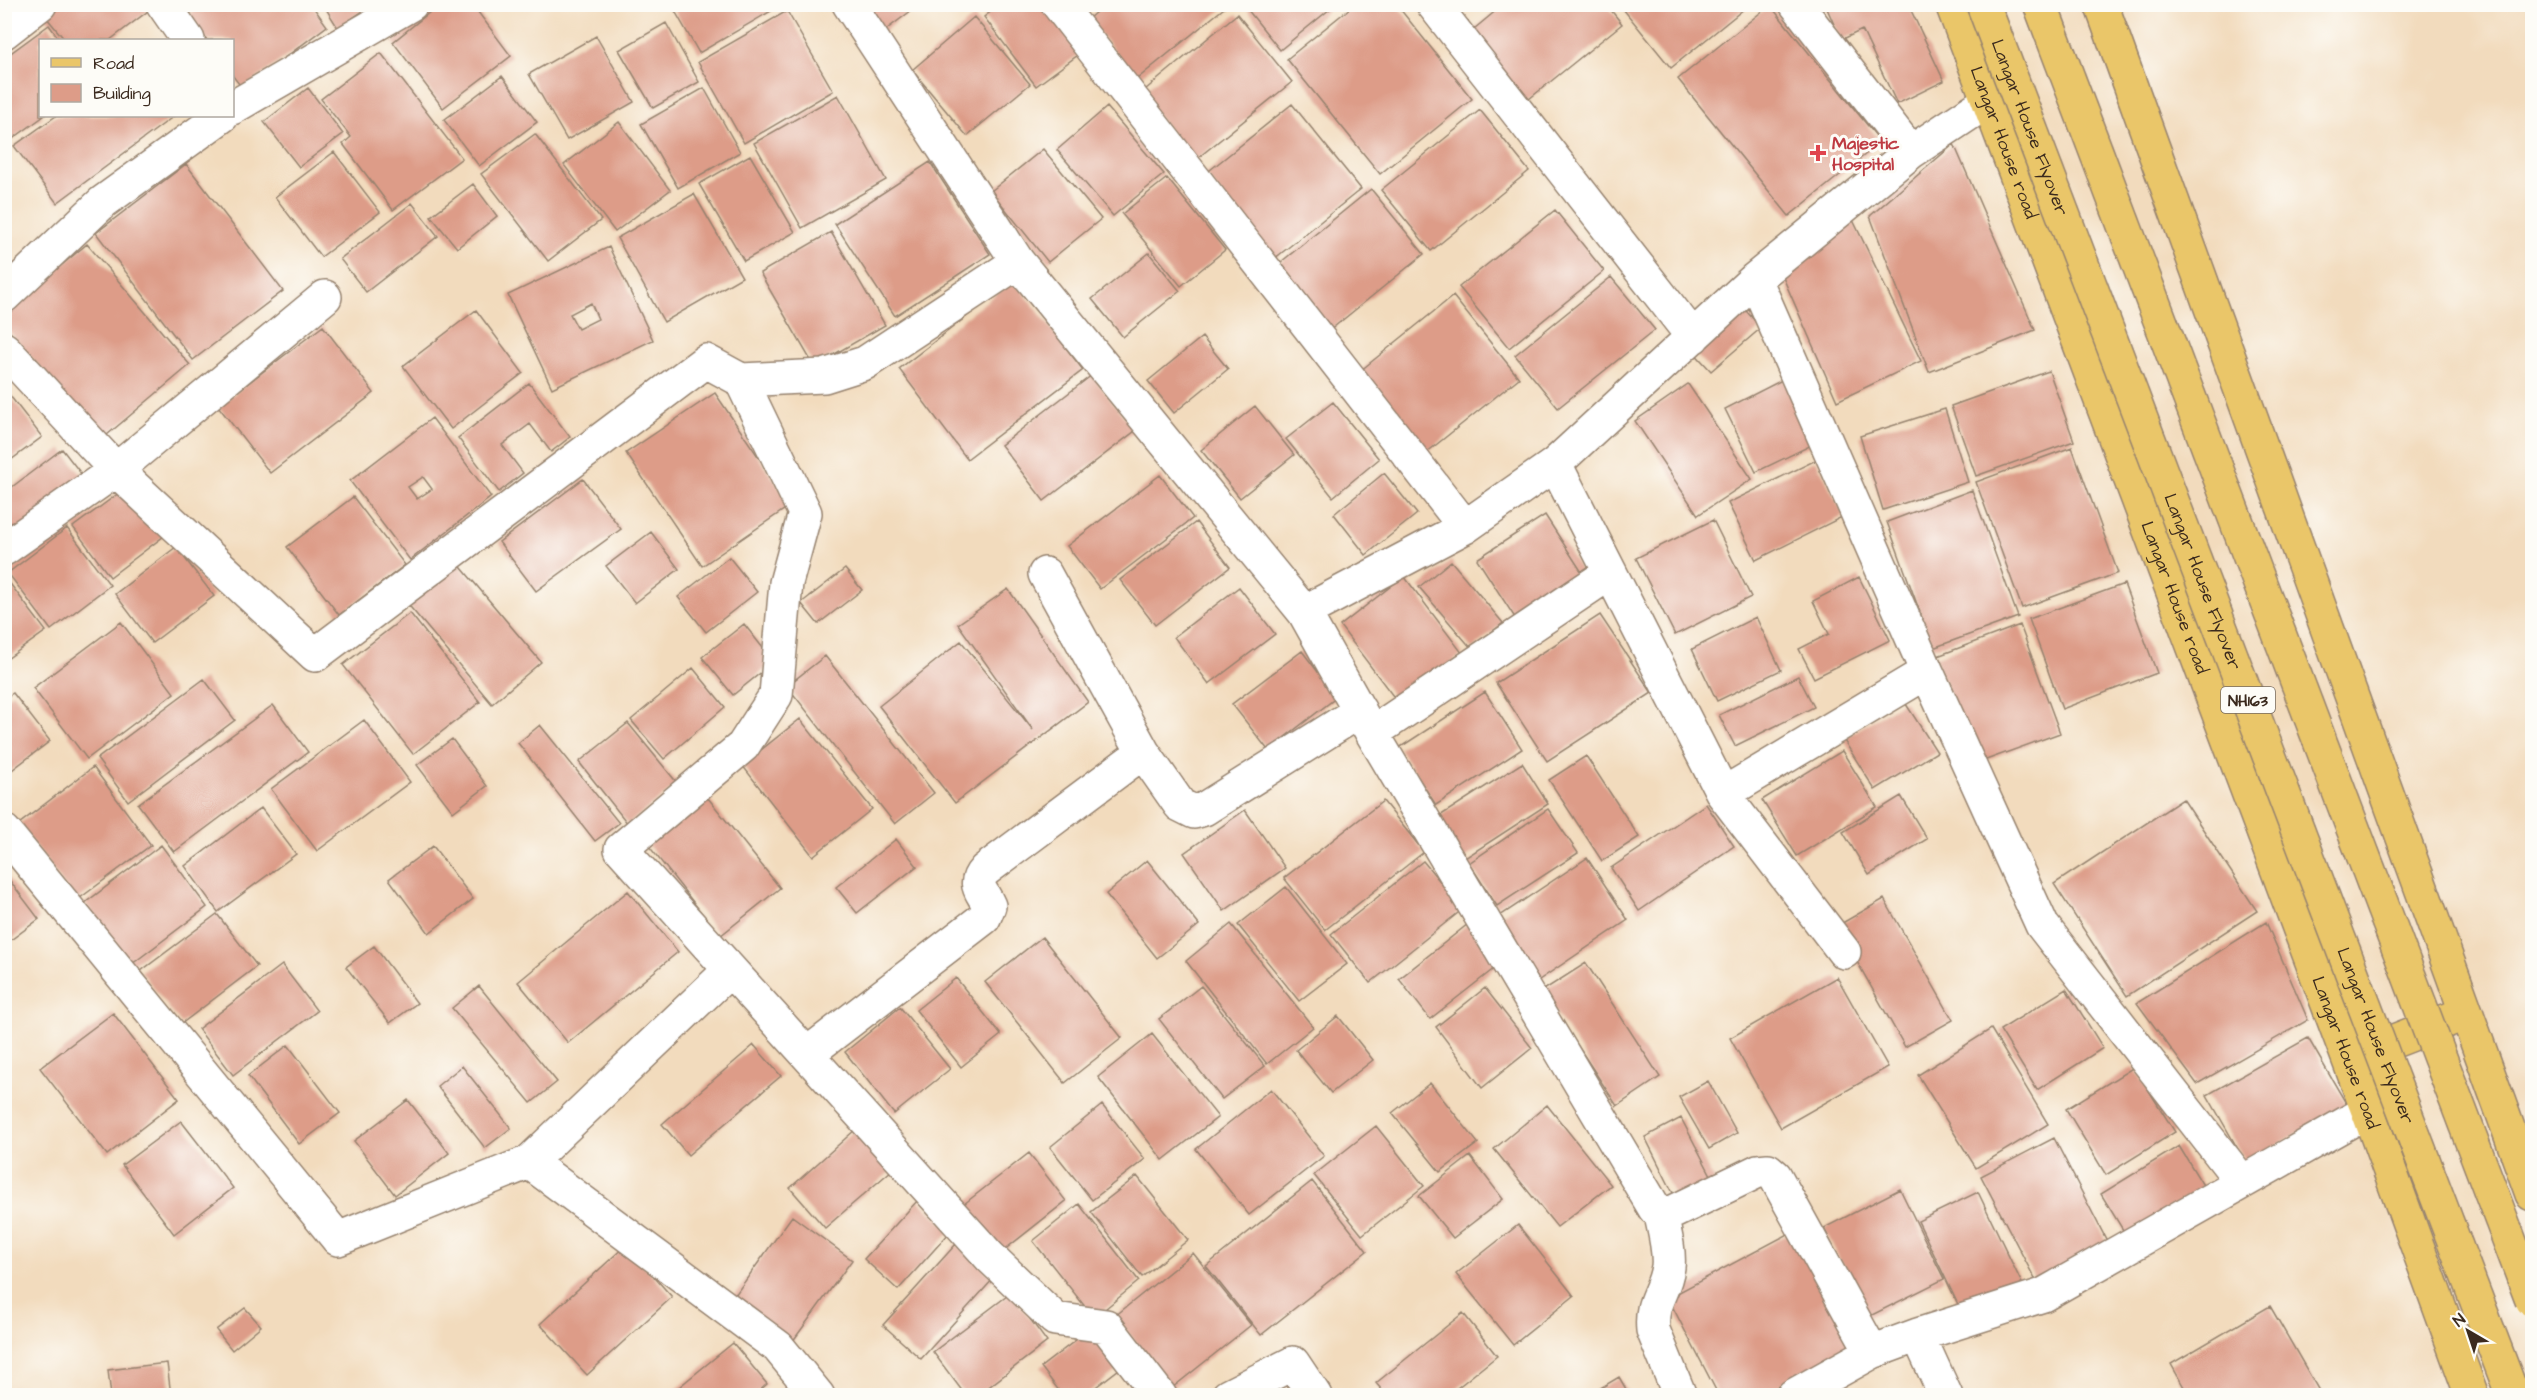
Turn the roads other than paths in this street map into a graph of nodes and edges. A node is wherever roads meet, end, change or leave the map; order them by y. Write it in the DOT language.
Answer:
graph roads {
  1 [pos="40,4"];
  2 [pos="163,4"];
  3 [pos="411,4"];
  4 [pos="849,4"];
  5 [pos="1058,4"];
  6 [pos="1433,4"];
  7 [pos="1796,4"];
  8 [pos="1952,4"];
  9 [pos="1983,4"];
  10 [pos="2040,4"];
  11 [pos="2101,4"];
  12 [pos="4,32"];
  13 [pos="187,39"];
  14 [pos="1988,101"];
  15 [pos="234,107"];
  16 [pos="219,117"];
  17 [pos="1911,152"];
  18 [pos="1018,262"];
  19 [pos="1755,279"];
  20 [pos="4,296"];
  21 [pos="325,297"];
  22 [pos="1693,337"];
  23 [pos="4,349"];
  24 [pos="741,380"];
  25 [pos="1556,464"];
  26 [pos="116,470"];
  27 [pos="1465,527"];
  28 [pos="4,549"];
  29 [pos="1610,573"];
  30 [pos="1045,574"];
  31 [pos="1304,612"];
  32 [pos="1927,672"];
  33 [pos="1366,722"];
  34 [pos="1143,752"];
  35 [pos="1723,794"];
  36 [pos="4,831"];
  37 [pos="1844,952"];
  38 [pos="730,970"];
  39 [pos="2466,1013"];
  40 [pos="807,1054"];
  41 [pos="2349,1058"];
  42 [pos="2368,1111"];
  43 [pos="529,1162"];
  44 [pos="2242,1182"];
  45 [pos="2532,1194"];
  46 [pos="1662,1215"];
  47 [pos="2532,1300"];
  48 [pos="1918,1335"];
  49 [pos="1872,1353"];
  50 [pos="818,1395"];
  51 [pos="1160,1395"];
  52 [pos="1228,1395"];
  53 [pos="1315,1395"];
  54 [pos="1680,1395"];
  55 [pos="1793,1395"];
  56 [pos="1946,1395"];
  57 [pos="2472,1395"];
  58 [pos="2513,1395"];
  1 -- 12 [label="street"];
  2 -- 13 [label="street"];
  3 -- 15 [label="street"];
  4 -- 18 [label="street"];
  5 -- 27 [label="street"];
  6 -- 22 [label="street"];
  7 -- 17 [label="street"];
  8 -- 14 [label="main road, Langar House road"];
  9 -- 58 [label="main road, Langar House Flyover / NH163, bridge"];
  10 -- 47 [label="main road, NH163, bridge"];
  11 -- 39 [label="main road"];
  14 -- 17 [label="street"];
  14 -- 41 [label="main road, Langar House road"];
  16 -- 20 [label="street"];
  17 -- 19 [label="street"];
  18 -- 24 [label="street"];
  18 -- 31 [label="street"];
  19 -- 22 [label="street"];
  19 -- 32 [label="street"];
  21 -- 26 [label="street"];
  22 -- 25 [label="street"];
  23 -- 26 [label="street"];
  24 -- 26 [label="street"];
  24 -- 38 [label="street"];
  25 -- 27 [label="street"];
  25 -- 29 [label="street"];
  26 -- 28 [label="street"];
  27 -- 31 [label="street"];
  29 -- 33 [label="street"];
  29 -- 35 [label="street"];
  30 -- 34 [label="street"];
  31 -- 33 [label="street"];
  32 -- 35 [label="street"];
  32 -- 44 [label="street"];
  33 -- 34 [label="street"];
  33 -- 46 [label="street"];
  34 -- 40 [label="street"];
  35 -- 37 [label="street"];
  36 -- 43 [label="street"];
  38 -- 40 [label="street"];
  38 -- 43 [label="street"];
  39 -- 41 [label="main road"];
  39 -- 45 [label="main road"];
  40 -- 51 [label="street"];
  41 -- 42 [label="main road, Langar House road"];
  42 -- 44 [label="street"];
  42 -- 57 [label="main road, Langar House road"];
  43 -- 50 [label="street"];
  44 -- 48 [label="street"];
  46 -- 49 [label="street"];
  46 -- 54 [label="street"];
  48 -- 49 [label="street"];
  48 -- 56 [label="street"];
  49 -- 55 [label="street"];
  52 -- 53 [label="street"];
}
